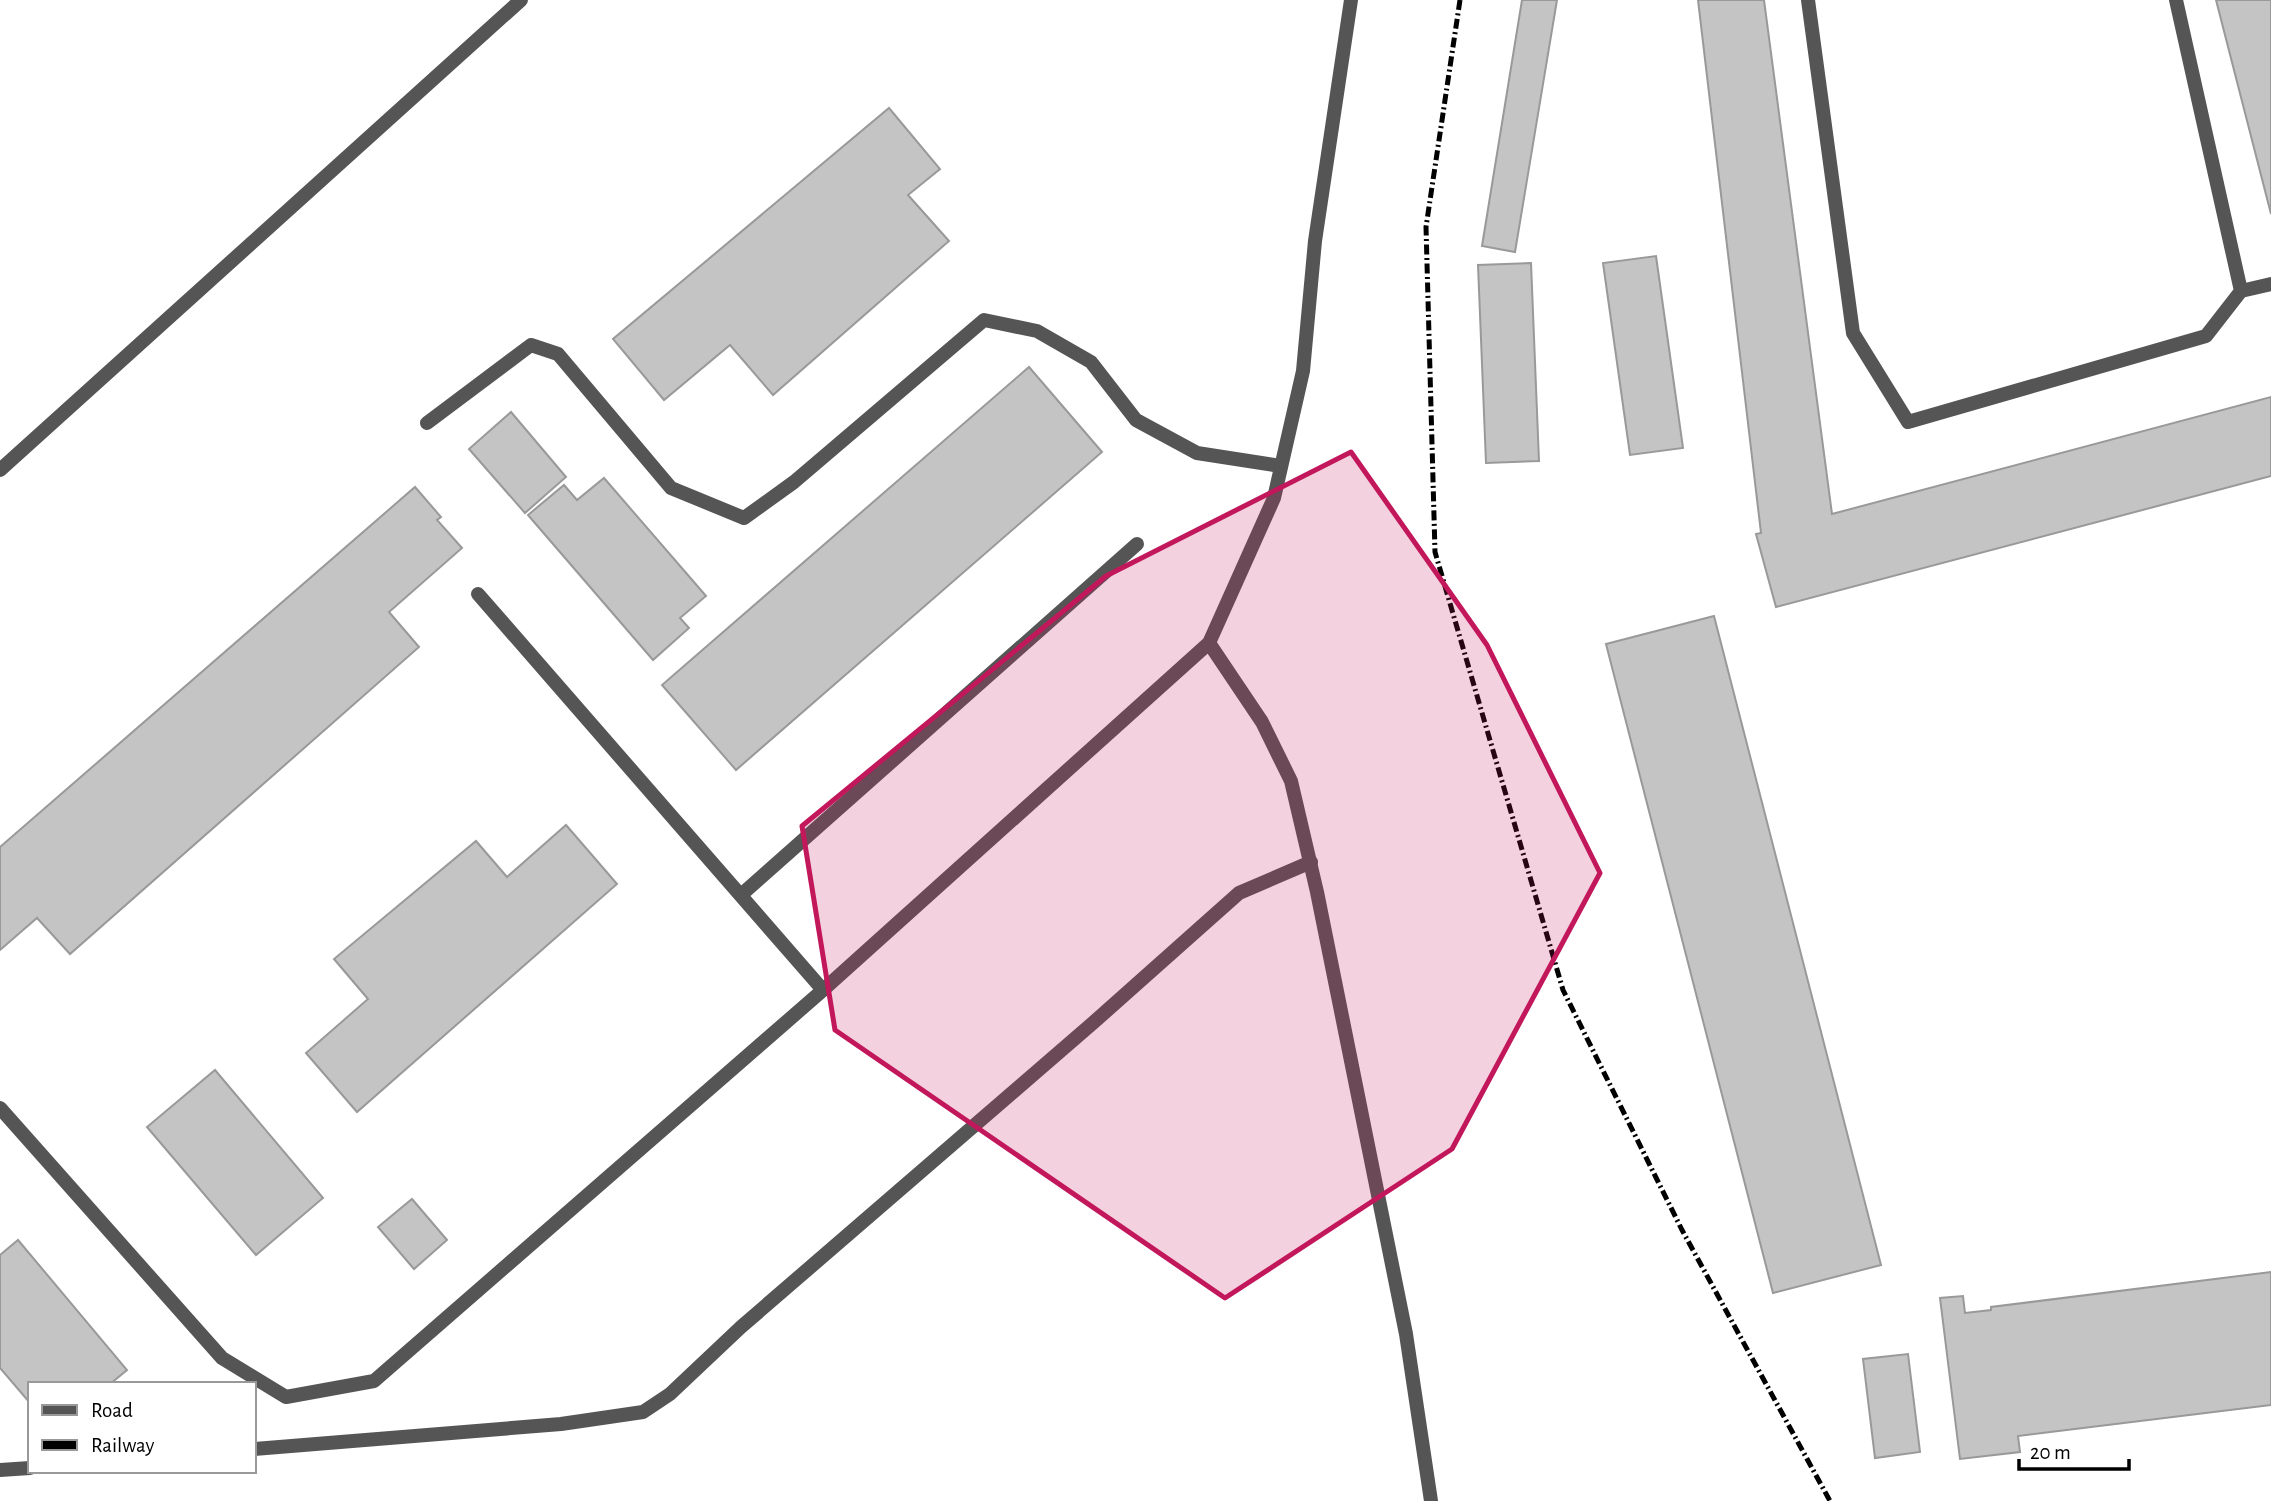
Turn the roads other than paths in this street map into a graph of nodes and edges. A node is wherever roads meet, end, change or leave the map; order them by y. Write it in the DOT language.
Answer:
graph roads {
  1 [pos="521,0"];
  2 [pos="1352,0"];
  3 [pos="1808,0"];
  4 [pos="2176,0"];
  5 [pos="2271,284"];
  6 [pos="2241,290"];
  7 [pos="427,423"];
  8 [pos="1281,466"];
  9 [pos="0,470"];
  10 [pos="1137,544"];
  11 [pos="478,594"];
  12 [pos="1209,643"];
  13 [pos="1311,862"];
  14 [pos="741,895"];
  15 [pos="823,990"];
  16 [pos="0,1108"];
  17 [pos="256,1449"];
  18 [pos="28,1468"];
  19 [pos="0,1470"];
  20 [pos="1431,1501"];
  1 -- 9 [label="street"];
  2 -- 8 [label="street"];
  3 -- 6 [label="street"];
  4 -- 6 [label="street"];
  5 -- 6 [label="street"];
  7 -- 8 [label="street"];
  8 -- 12 [label="street"];
  10 -- 14 [label="street"];
  11 -- 14 [label="street"];
  12 -- 13 [label="street"];
  12 -- 15 [label="street"];
  13 -- 17 [label="street"];
  13 -- 20 [label="street"];
  14 -- 15 [label="street"];
  15 -- 16 [label="street"];
  18 -- 19 [label="street"];
}
